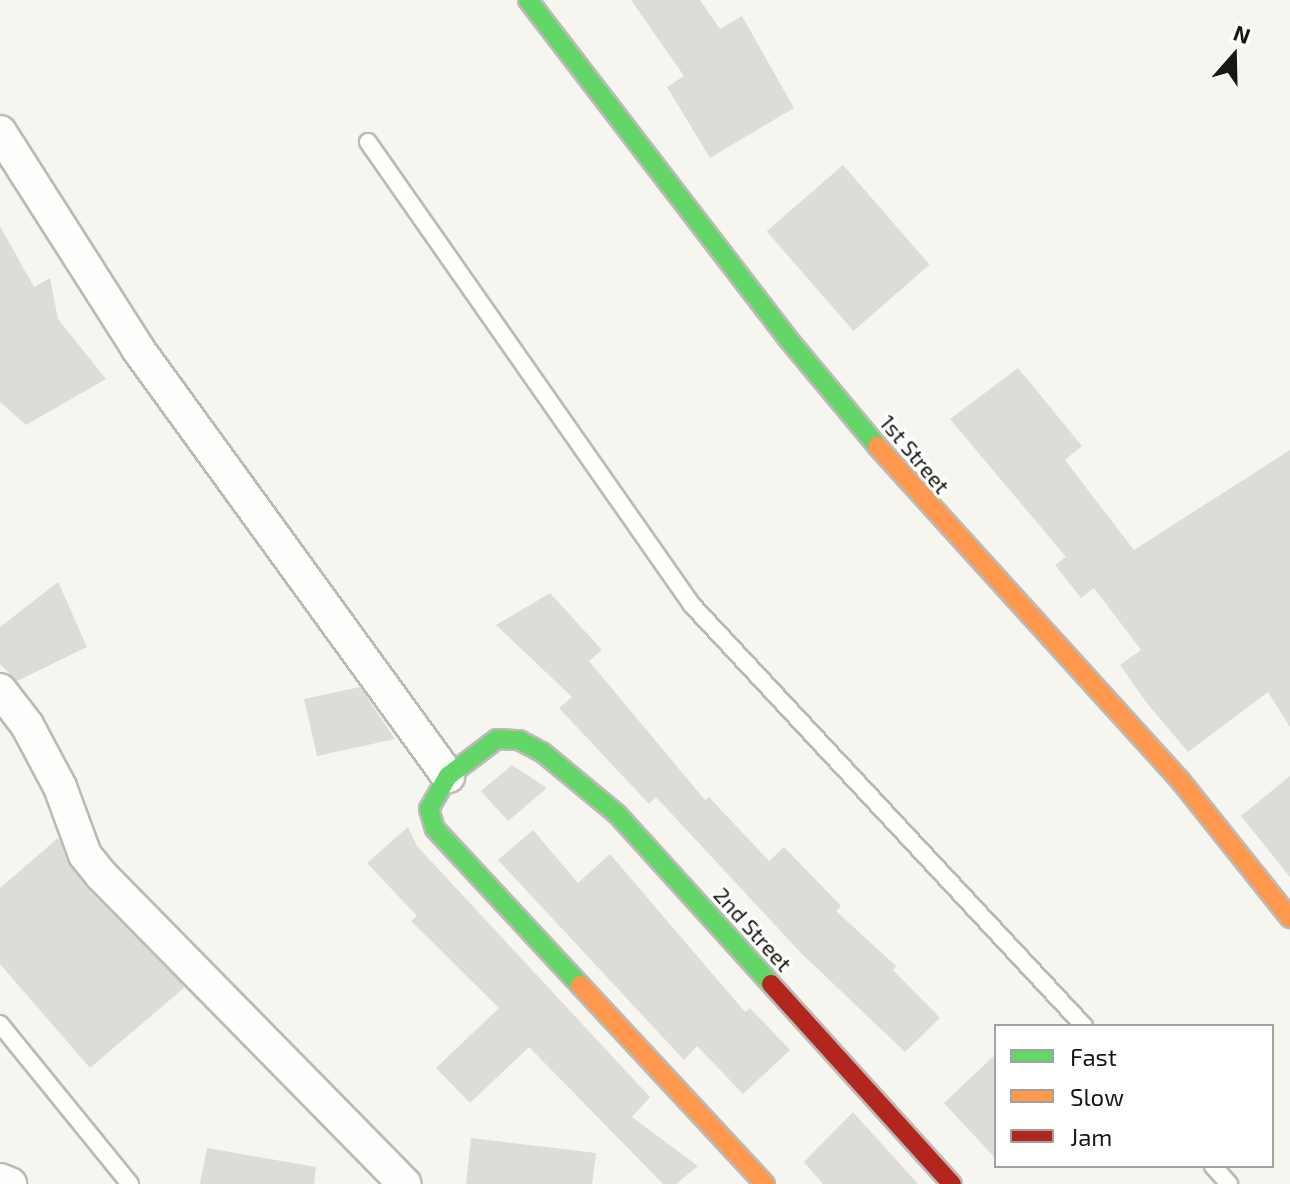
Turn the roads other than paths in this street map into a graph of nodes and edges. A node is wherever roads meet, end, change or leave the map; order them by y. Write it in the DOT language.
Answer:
graph roads {
  1 [pos="528,0"];
  2 [pos="0,132"];
  3 [pos="368,142"];
  4 [pos="0,690"];
  5 [pos="448,776"];
  6 [pos="1290,918"];
  7 [pos="0,1024"];
  8 [pos="1082,1024"];
  9 [pos="1215,1168"];
  10 [pos="0,1180"];
  11 [pos="10,1184"];
  12 [pos="130,1184"];
  13 [pos="405,1184"];
  14 [pos="765,1184"];
  15 [pos="952,1184"];
  16 [pos="1229,1184"];
  1 -- 6 [label="street, 1st Street"];
  2 -- 5 [label="street"];
  3 -- 8 [label="lane"];
  4 -- 13 [label="street"];
  5 -- 14 [label="street"];
  5 -- 15 [label="street, 2nd Street"];
  7 -- 12 [label="lane"];
  9 -- 16 [label="lane"];
  10 -- 11 [label="street"];
}
